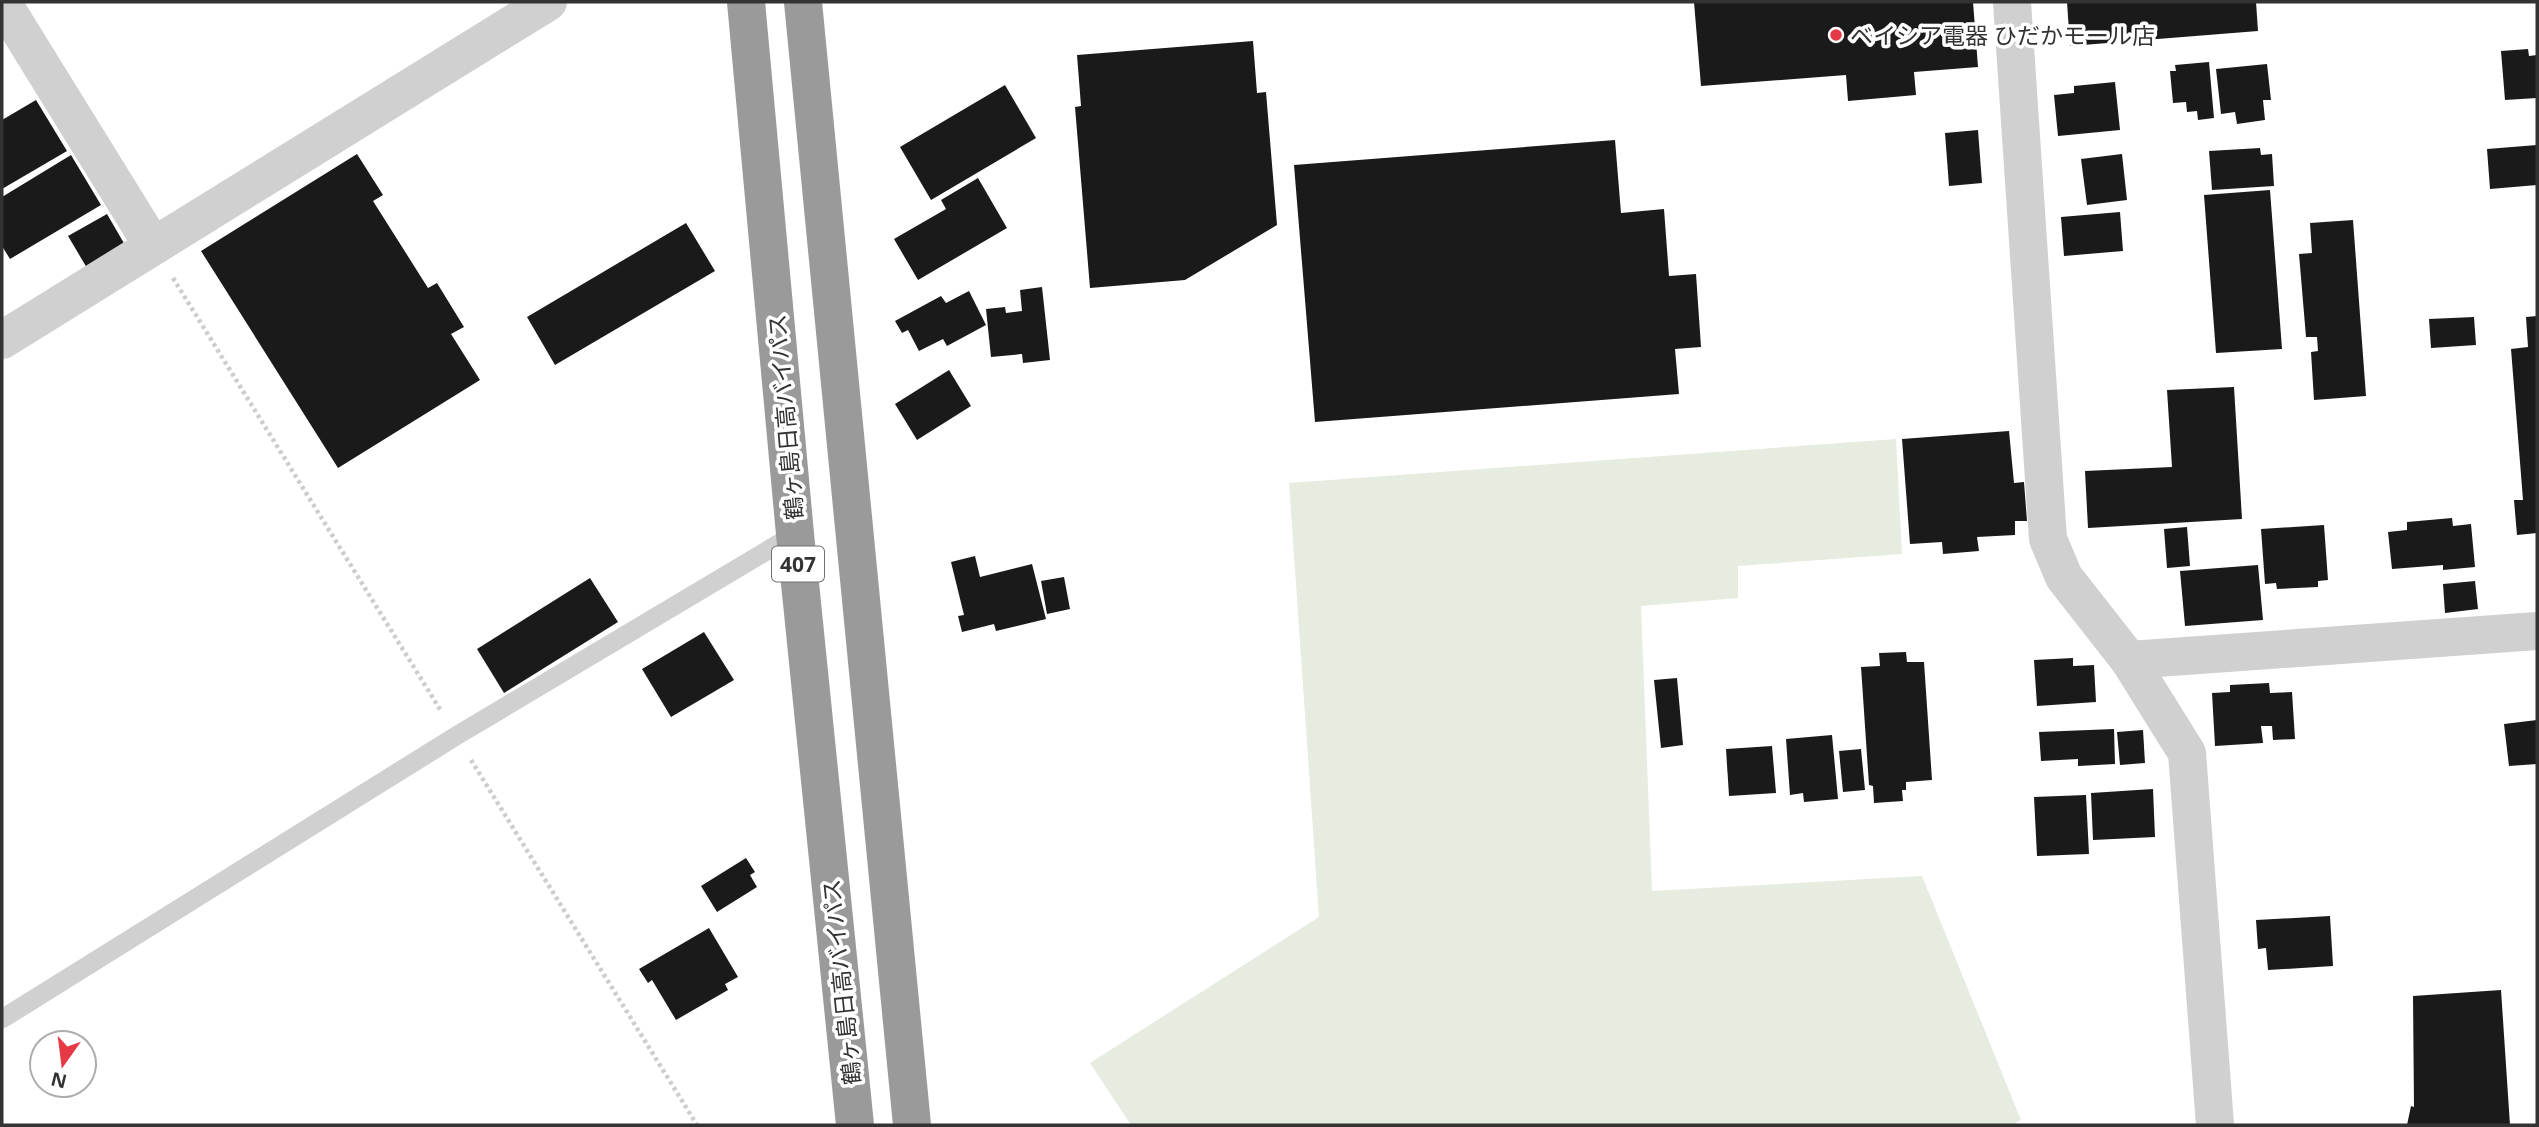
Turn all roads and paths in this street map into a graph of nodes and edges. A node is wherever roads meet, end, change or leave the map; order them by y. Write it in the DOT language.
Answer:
graph roads {
  1 [pos="2,2"];
  2 [pos="548,2"];
  3 [pos="746,2"];
  4 [pos="803,2"];
  5 [pos="2012,2"];
  6 [pos="153,246"];
  7 [pos="2,340"];
  8 [pos="795,534"];
  9 [pos="2537,631"];
  10 [pos="2129,660"];
  11 [pos="456,736"];
  12 [pos="2,1019"];
  13 [pos="697,1125"];
  14 [pos="855,1125"];
  15 [pos="912,1125"];
  16 [pos="2216,1125"];
  1 -- 6 [label="street"];
  2 -- 6 [label="street"];
  3 -- 8 [label="highway, 鶴ヶ島日高バイパス / 407"];
  4 -- 15 [label="highway, 407"];
  5 -- 10 [label="street"];
  6 -- 7 [label="street"];
  6 -- 11 [label="path"];
  8 -- 11 [label="lane"];
  8 -- 14 [label="highway, 鶴ヶ島日高バイパス / 407"];
  9 -- 10 [label="street"];
  10 -- 16 [label="street"];
  11 -- 12 [label="lane"];
  11 -- 13 [label="path"];
}
